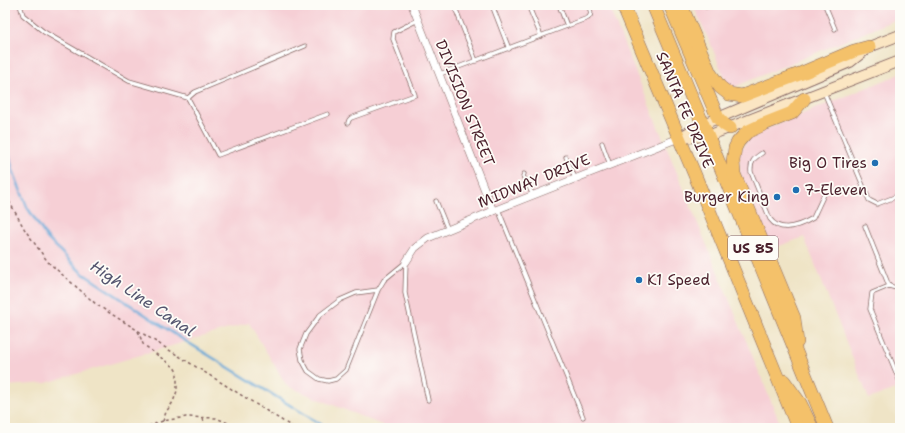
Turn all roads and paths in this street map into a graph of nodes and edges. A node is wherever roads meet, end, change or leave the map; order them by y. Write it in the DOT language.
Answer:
graph roads {
  1 [pos="20,5"];
  2 [pos="412,5"];
  3 [pos="454,5"];
  4 [pos="492,5"];
  5 [pos="528,5"];
  6 [pos="559,5"];
  7 [pos="588,5"];
  8 [pos="624,5"];
  9 [pos="653,5"];
  10 [pos="670,5"];
  11 [pos="681,5"];
  12 [pos="702,5"];
  13 [pos="825,5"];
  14 [pos="710,6"];
  15 [pos="418,20"];
  16 [pos="567,26"];
  17 [pos="836,29"];
  18 [pos="900,35"];
  19 [pos="541,36"];
  20 [pos="305,46"];
  21 [pos="868,47"];
  22 [pos="509,49"];
  23 [pos="476,61"];
  24 [pos="900,61"];
  25 [pos="440,74"];
  26 [pos="823,92"];
  27 [pos="188,98"];
  28 [pos="804,99"];
  29 [pos="328,114"];
  30 [pos="718,118"];
  31 [pos="348,123"];
  32 [pos="730,128"];
  33 [pos="705,130"];
  34 [pos="679,138"];
  35 [pos="602,143"];
  36 [pos="762,153"];
  37 [pos="566,157"];
  38 [pos="610,164"];
  39 [pos="524,174"];
  40 [pos="575,178"];
  41 [pos="827,188"];
  42 [pos="5,190"];
  43 [pos="533,195"];
  44 [pos="900,195"];
  45 [pos="436,201"];
  46 [pos="496,210"];
  47 [pos="865,226"];
  48 [pos="448,230"];
  49 [pos="406,262"];
  50 [pos="889,286"];
  51 [pos="900,289"];
  52 [pos="378,290"];
  53 [pos="138,331"];
  54 [pos="799,359"];
  55 [pos="772,364"];
  56 [pos="900,382"];
  57 [pos="428,400"];
  58 [pos="583,417"];
  59 [pos="204,418"];
  60 [pos="163,421"];
  61 [pos="142,428"];
  62 [pos="205,428"];
  63 [pos="236,428"];
  64 [pos="294,428"];
  65 [pos="798,428"];
  66 [pos="812,428"];
  67 [pos="827,428"];
  1 -- 27 [label="lane"];
  2 -- 15 [label="street, DIVISION STREET"];
  3 -- 23 [label="lane"];
  4 -- 22 [label="lane"];
  5 -- 19 [label="lane"];
  6 -- 16 [label="lane"];
  7 -- 16 [label="lane"];
  8 -- 34 [label="highway, SANTA FE DRIVE / US 85"];
  9 -- 33 [label="highway, SANTA FE DRIVE / US 85"];
  10 -- 30 [label="highway"];
  11 -- 21 [label="highway"];
  12 -- 14 [label="lane"];
  13 -- 17 [label="lane"];
  15 -- 25 [label="street, DIVISION STREET"];
  15 -- 31 [label="lane"];
  16 -- 19 [label="lane"];
  18 -- 21 [label="street"];
  19 -- 22 [label="lane"];
  20 -- 27 [label="lane"];
  21 -- 30 [label="street"];
  22 -- 23 [label="lane"];
  23 -- 25 [label="lane"];
  24 -- 26 [label="street"];
  25 -- 46 [label="street, DIVISION STREET"];
  26 -- 28 [label="street"];
  26 -- 44 [label="lane"];
  27 -- 29 [label="lane"];
  28 -- 32 [label="street"];
  28 -- 54 [label="highway"];
  30 -- 32 [label="highway"];
  30 -- 33 [label="street"];
  32 -- 33 [label="street"];
  33 -- 34 [label="street"];
  33 -- 54 [label="highway, SANTA FE DRIVE / US 85"];
  34 -- 38 [label="street, MIDWAY DRIVE"];
  34 -- 55 [label="highway, SANTA FE DRIVE / US 85"];
  35 -- 38 [label="lane"];
  36 -- 41 [label="lane"];
  37 -- 40 [label="lane"];
  38 -- 40 [label="street, MIDWAY DRIVE"];
  39 -- 43 [label="lane"];
  40 -- 43 [label="street, MIDWAY DRIVE"];
  42 -- 53 [label="path"];
  43 -- 46 [label="street, MIDWAY DRIVE"];
  45 -- 48 [label="lane"];
  46 -- 48 [label="street, MIDWAY DRIVE"];
  46 -- 58 [label="lane"];
  47 -- 50 [label="lane"];
  48 -- 49 [label="street, MIDWAY DRIVE"];
  49 -- 52 [label="lane"];
  49 -- 57 [label="lane"];
  50 -- 51 [label="lane"];
  50 -- 56 [label="lane"];
  52 -- 52 [label="lane"];
  53 -- 60 [label="path"];
  53 -- 64 [label="path"];
  54 -- 67 [label="highway, SANTA FE DRIVE / US 85"];
  55 -- 65 [label="highway, SANTA FE DRIVE / US 85"];
  55 -- 66 [label="highway"];
  59 -- 60 [label="path"];
  59 -- 62 [label="path"];
  59 -- 63 [label="path"];
  60 -- 61 [label="path"];
}
